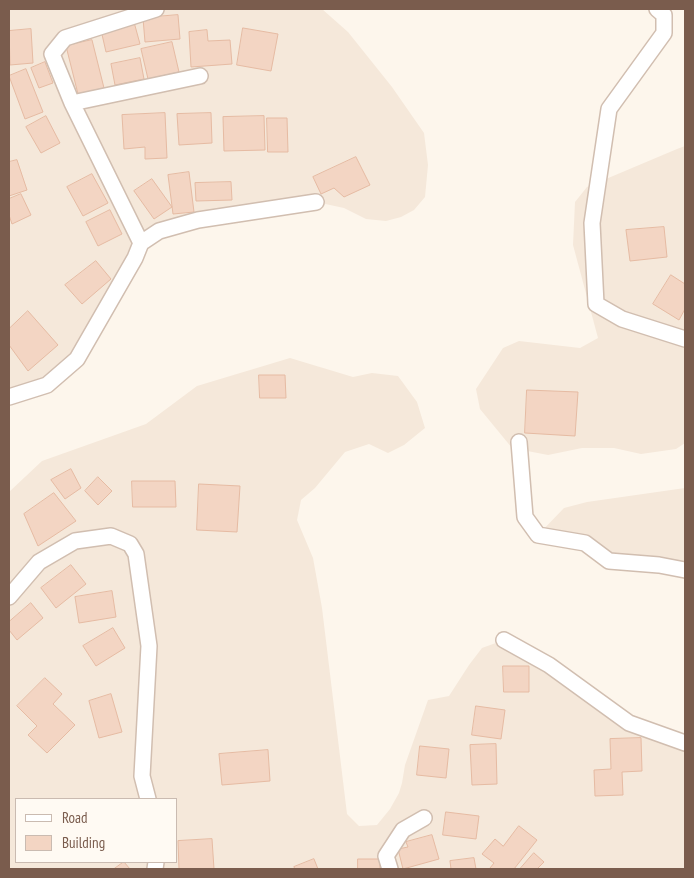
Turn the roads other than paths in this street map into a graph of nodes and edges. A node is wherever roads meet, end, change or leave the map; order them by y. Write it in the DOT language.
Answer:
graph roads {
  1 [pos="156,9"];
  2 [pos="657,9"];
  3 [pos="200,76"];
  4 [pos="72,103"];
  5 [pos="316,202"];
  6 [pos="141,243"];
  7 [pos="685,339"];
  8 [pos="9,397"];
  9 [pos="519,442"];
  10 [pos="685,570"];
  11 [pos="9,597"];
  12 [pos="504,640"];
  13 [pos="685,743"];
  14 [pos="148,798"];
  15 [pos="424,818"];
  16 [pos="390,869"];
  1 -- 4 [label="street"];
  2 -- 7 [label="street"];
  3 -- 4 [label="street"];
  4 -- 6 [label="street"];
  5 -- 6 [label="street"];
  6 -- 8 [label="street"];
  9 -- 10 [label="street"];
  11 -- 14 [label="street"];
  12 -- 13 [label="street"];
  15 -- 16 [label="street"];
}
